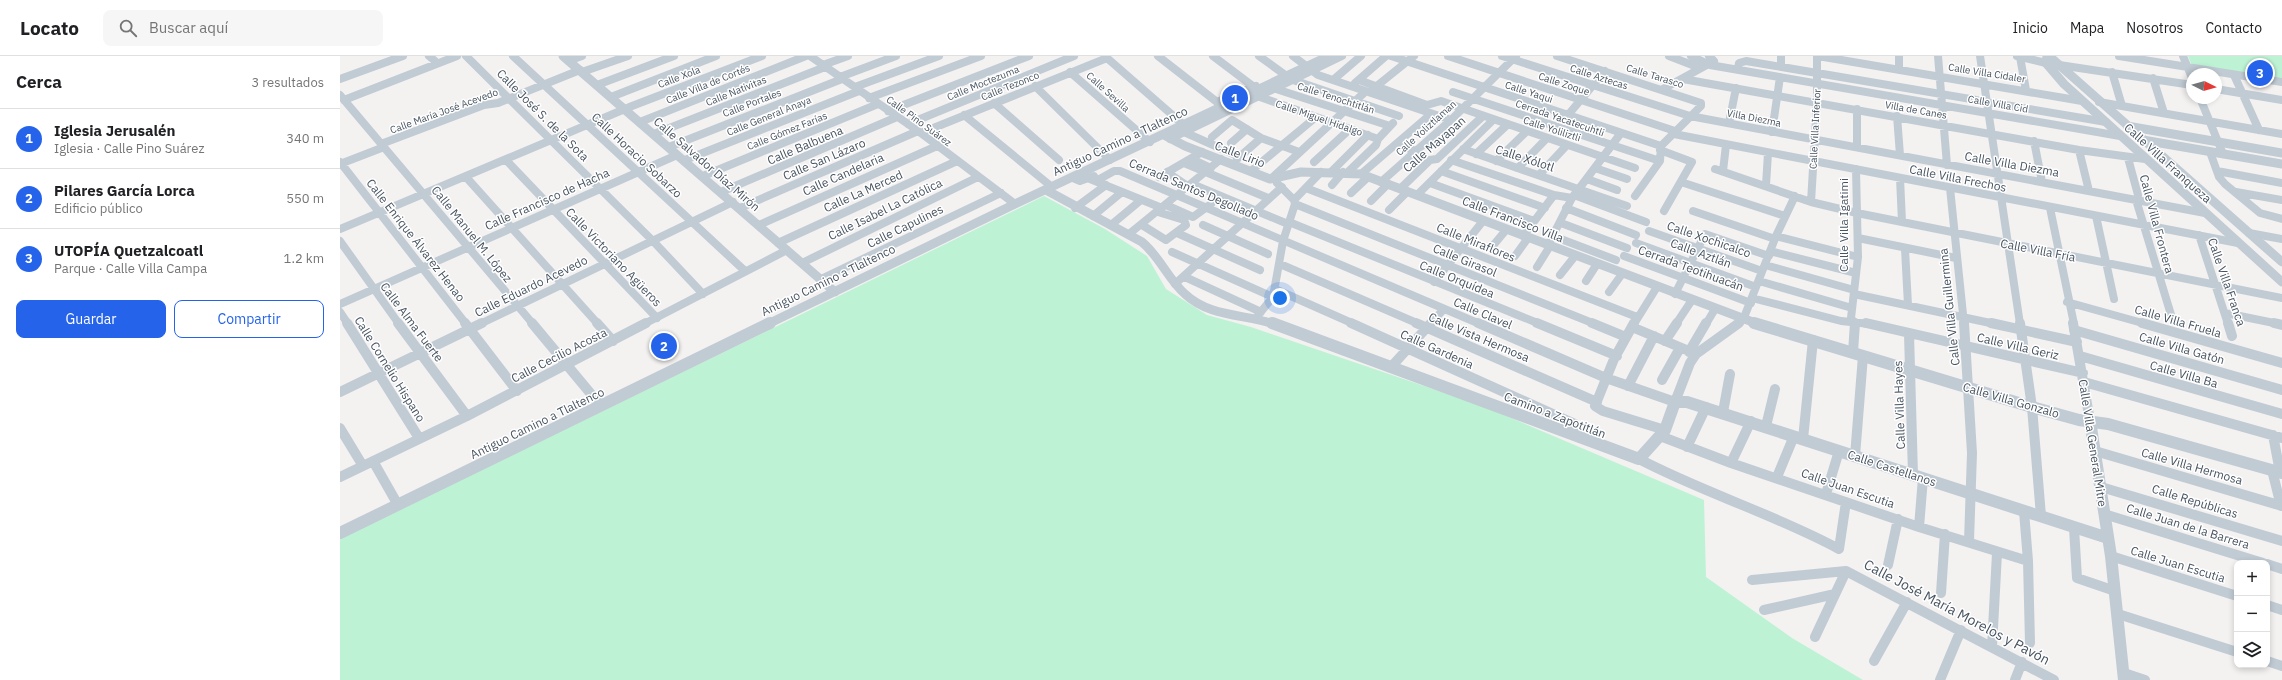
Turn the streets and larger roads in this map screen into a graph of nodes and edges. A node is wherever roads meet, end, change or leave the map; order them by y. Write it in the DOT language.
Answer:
graph roads {
  1 [pos="403,56"];
  2 [pos="429,56"];
  3 [pos="456,56"];
  4 [pos="466,56"];
  5 [pos="513,56"];
  6 [pos="582,56"];
  7 [pos="628,56"];
  8 [pos="674,56"];
  9 [pos="716,56"];
  10 [pos="762,56"];
  11 [pos="806,56"];
  12 [pos="810,56"];
  13 [pos="848,56"];
  14 [pos="896,56"];
  15 [pos="939,56"];
  16 [pos="981,56"];
  17 [pos="1029,56"];
  18 [pos="1059,56"];
  19 [pos="1074,56"];
  20 [pos="1158,56"];
  21 [pos="1213,56"];
  22 [pos="1259,56"];
  23 [pos="1293,56"];
  24 [pos="1329,56"];
  25 [pos="1342,56"];
  26 [pos="1361,56"];
  27 [pos="1386,56"];
  28 [pos="1391,56"];
  29 [pos="1414,56"];
  30 [pos="1448,56"];
  31 [pos="1502,56"];
  32 [pos="1557,56"];
  33 [pos="1571,56"];
  34 [pos="1669,56"];
  35 [pos="1691,56"];
  36 [pos="1781,56"];
  37 [pos="1818,56"];
  38 [pos="1898,56"];
  39 [pos="1938,56"];
  40 [pos="1980,56"];
  41 [pos="2016,56"];
  42 [pos="2020,56"];
  43 [pos="2119,56"];
  44 [pos="2183,56"];
  45 [pos="565,58"];
  46 [pos="1514,58"];
  47 [pos="2047,58"];
  48 [pos="2145,58"];
  49 [pos="1861,59"];
  50 [pos="1066,60"];
  51 [pos="1711,60"];
  52 [pos="435,61"];
  53 [pos="1406,61"];
  54 [pos="2057,64"];
  55 [pos="824,66"];
  56 [pos="1781,67"];
  57 [pos="2188,67"];
  58 [pos="1080,68"];
  59 [pos="1700,68"];
  60 [pos="1738,70"];
  61 [pos="1900,70"];
  62 [pos="581,71"];
  63 [pos="1313,71"];
  64 [pos="1605,71"];
  65 [pos="1070,72"];
  66 [pos="2112,72"];
  67 [pos="1499,73"];
  68 [pos="1817,73"];
  69 [pos="2234,75"];
  70 [pos="1940,76"];
  71 [pos="1780,77"];
  72 [pos="841,78"];
  73 [pos="1290,78"];
  74 [pos="2153,78"];
  75 [pos="1683,79"];
  76 [pos="340,80"];
  77 [pos="1333,80"];
  78 [pos="1359,80"];
  79 [pos="2282,82"];
  80 [pos="1300,83"];
  81 [pos="1656,83"];
  82 [pos="1983,83"];
  83 [pos="2186,83"];
  84 [pos="545,84"];
  85 [pos="1817,84"];
  86 [pos="597,85"];
  87 [pos="1593,85"];
  88 [pos="1035,86"];
  89 [pos="1376,86"];
  90 [pos="1254,87"];
  91 [pos="1280,87"];
  92 [pos="1350,87"];
  93 [pos="1484,88"];
  94 [pos="1736,88"];
  95 [pos="857,89"];
  96 [pos="1663,89"];
  97 [pos="2222,89"];
  98 [pos="2026,90"];
  99 [pos="1366,92"];
  100 [pos="1453,92"];
  101 [pos="2242,93"];
  102 [pos="1941,94"];
  103 [pos="1776,95"];
  104 [pos="611,97"];
  105 [pos="1260,97"];
  106 [pos="510,98"];
  107 [pos="869,98"];
  108 [pos="1472,99"];
  109 [pos="344,100"];
  110 [pos="1268,100"];
  111 [pos="1580,100"];
  112 [pos="2282,100"];
  113 [pos="2082,101"];
  114 [pos="1353,102"];
  115 [pos="1817,102"];
  116 [pos="1986,102"];
  117 [pos="2099,102"];
  118 [pos="994,103"];
  119 [pos="878,104"];
  120 [pos="2202,104"];
  121 [pos="1409,106"];
  122 [pos="1943,106"];
  123 [pos="2122,106"];
  124 [pos="340,108"];
  125 [pos="1462,109"];
  126 [pos="1856,109"];
  127 [pos="625,110"];
  128 [pos="888,111"];
  129 [pos="1342,112"];
  130 [pos="1988,113"];
  131 [pos="2164,113"];
  132 [pos="1431,114"];
  133 [pos="1566,114"];
  134 [pos="964,115"];
  135 [pos="1399,116"];
  136 [pos="1483,116"];
  137 [pos="1690,116"];
  138 [pos="1897,116"];
  139 [pos="1316,117"];
  140 [pos="897,118"];
  141 [pos="1451,120"];
  142 [pos="1493,120"];
  143 [pos="2209,121"];
  144 [pos="640,122"];
  145 [pos="1331,122"];
  146 [pos="2106,122"];
  147 [pos="1729,123"];
  148 [pos="908,124"];
  149 [pos="590,125"];
  150 [pos="1507,125"];
  151 [pos="1944,125"];
  152 [pos="1390,126"];
  153 [pos="1553,126"];
  154 [pos="2127,126"];
  155 [pos="1185,129"];
  156 [pos="1248,129"];
  157 [pos="1350,129"];
  158 [pos="2260,130"];
  159 [pos="1527,131"];
  160 [pos="919,132"];
  161 [pos="1674,132"];
  162 [pos="1772,132"];
  163 [pos="1621,133"];
  164 [pos="1991,133"];
  165 [pos="654,134"];
  166 [pos="2282,134"];
  167 [pos="1368,135"];
  168 [pos="2120,136"];
  169 [pos="1167,137"];
  170 [pos="1212,137"];
  171 [pos="1261,138"];
  172 [pos="1545,138"];
  173 [pos="1378,139"];
  174 [pos="552,140"];
  175 [pos="1147,140"];
  176 [pos="1814,140"];
  177 [pos="2143,140"];
  178 [pos="2034,141"];
  179 [pos="2218,142"];
  180 [pos="1231,143"];
  181 [pos="1726,144"];
  182 [pos="1397,145"];
  183 [pos="1567,145"];
  184 [pos="382,146"];
  185 [pos="937,146"];
  186 [pos="1281,146"];
  187 [pos="1611,146"];
  188 [pos="669,147"];
  189 [pos="1857,147"];
  190 [pos="1660,148"];
  191 [pos="1463,149"];
  192 [pos="2079,150"];
  193 [pos="1416,151"];
  194 [pos="1202,152"];
  195 [pos="1299,152"];
  196 [pos="2210,152"];
  197 [pos="1768,153"];
  198 [pos="2282,153"];
  199 [pos="1476,154"];
  200 [pos="2223,154"];
  201 [pos="677,155"];
  202 [pos="1900,155"];
  203 [pos="1603,156"];
  204 [pos="1240,157"];
  205 [pos="2128,158"];
  206 [pos="1192,159"];
  207 [pos="1221,159"];
  208 [pos="2145,159"];
  209 [pos="506,160"];
  210 [pos="685,160"];
  211 [pos="1059,160"];
  212 [pos="1112,160"];
  213 [pos="1451,160"];
  214 [pos="1660,160"];
  215 [pos="1496,161"];
  216 [pos="1813,161"];
  217 [pos="957,162"];
  218 [pos="1314,162"];
  219 [pos="340,163"];
  220 [pos="1184,163"];
  221 [pos="1232,163"];
  222 [pos="2282,164"];
  223 [pos="1947,165"];
  224 [pos="1518,168"];
  225 [pos="1595,168"];
  226 [pos="1635,168"];
  227 [pos="1856,169"];
  228 [pos="1208,170"];
  229 [pos="637,171"];
  230 [pos="1251,171"];
  231 [pos="1441,171"];
  232 [pos="2217,171"];
  233 [pos="1167,172"];
  234 [pos="1326,172"];
  235 [pos="1346,172"];
  236 [pos="1539,174"];
  237 [pos="1998,174"];
  238 [pos="1365,175"];
  239 [pos="703,176"];
  240 [pos="1159,176"];
  241 [pos="466,177"];
  242 [pos="978,177"];
  243 [pos="1074,178"];
  244 [pos="1272,178"];
  245 [pos="1900,178"];
  246 [pos="1587,179"];
  247 [pos="1627,179"];
  248 [pos="1093,180"];
  249 [pos="1681,182"];
  250 [pos="2042,182"];
  251 [pos="1385,183"];
  252 [pos="1430,183"];
  253 [pos="1190,185"];
  254 [pos="1332,185"];
  255 [pos="1766,185"];
  256 [pos="2281,185"];
  257 [pos="1106,186"];
  258 [pos="1282,187"];
  259 [pos="1049,188"];
  260 [pos="1306,188"];
  261 [pos="1950,188"];
  262 [pos="598,189"];
  263 [pos="1580,189"];
  264 [pos="1617,190"];
  265 [pos="2089,191"];
  266 [pos="721,192"];
  267 [pos="1122,192"];
  268 [pos="1408,192"];
  269 [pos="2235,192"];
  270 [pos="1351,193"];
  271 [pos="424,194"];
  272 [pos="1001,194"];
  273 [pos="1178,195"];
  274 [pos="1554,195"];
  275 [pos="1635,196"];
  276 [pos="1795,196"];
  277 [pos="1573,197"];
  278 [pos="1268,198"];
  279 [pos="2001,199"];
  280 [pos="1141,200"];
  281 [pos="2139,200"];
  282 [pos="2282,200"];
  283 [pos="1370,201"];
  284 [pos="1295,202"];
  285 [pos="1811,202"];
  286 [pos="1015,204"];
  287 [pos="736,205"];
  288 [pos="1209,205"];
  289 [pos="1627,206"];
  290 [pos="1075,208"];
  291 [pos="1162,208"];
  292 [pos="1545,208"];
  293 [pos="1566,208"];
  294 [pos="2050,208"];
  295 [pos="551,209"];
  296 [pos="1255,210"];
  297 [pos="1390,210"];
  298 [pos="1664,211"];
  299 [pos="1693,211"];
  300 [pos="378,213"];
  301 [pos="1857,213"];
  302 [pos="2205,213"];
  303 [pos="1092,216"];
  304 [pos="1785,216"];
  305 [pos="2096,216"];
  306 [pos="2282,219"];
  307 [pos="1534,220"];
  308 [pos="693,221"];
  309 [pos="1483,221"];
  310 [pos="1242,222"];
  311 [pos="1646,222"];
  312 [pos="1902,222"];
  313 [pos="1289,223"];
  314 [pos="1561,223"];
  315 [pos="759,225"];
  316 [pos="1110,225"];
  317 [pos="1142,225"];
  318 [pos="1203,225"];
  319 [pos="2144,225"];
  320 [pos="512,228"];
  321 [pos="340,229"];
  322 [pos="1506,230"];
  323 [pos="1649,231"];
  324 [pos="1177,233"];
  325 [pos="1954,233"];
  326 [pos="2249,233"];
  327 [pos="1129,234"];
  328 [pos="2199,235"];
  329 [pos="1228,236"];
  330 [pos="1553,236"];
  331 [pos="1525,237"];
  332 [pos="1776,237"];
  333 [pos="1858,238"];
  334 [pos="2282,239"];
  335 [pos="340,241"];
  336 [pos="653,241"];
  337 [pos="1283,241"];
  338 [pos="778,243"];
  339 [pos="2238,243"];
  340 [pos="2008,244"];
  341 [pos="1549,246"];
  342 [pos="469,247"];
  343 [pos="1698,247"];
  344 [pos="1491,248"];
  345 [pos="1460,249"];
  346 [pos="1904,249"];
  347 [pos="787,250"];
  348 [pos="1214,250"];
  349 [pos="1172,252"];
  350 [pos="1268,254"];
  351 [pos="1770,254"];
  352 [pos="2058,254"];
  353 [pos="1622,255"];
  354 [pos="1515,256"];
  355 [pos="1575,256"];
  356 [pos="1858,257"];
  357 [pos="1956,258"];
  358 [pos="2282,261"];
  359 [pos="1691,262"];
  360 [pos="802,263"];
  361 [pos="1199,263"];
  362 [pos="2106,263"];
  363 [pos="1280,264"];
  364 [pos="1597,264"];
  365 [pos="604,265"];
  366 [pos="1447,265"];
  367 [pos="1537,267"];
  368 [pos="422,268"];
  369 [pos="1763,268"];
  370 [pos="1260,270"];
  371 [pos="745,271"];
  372 [pos="1856,273"];
  373 [pos="2158,273"];
  374 [pos="1622,274"];
  375 [pos="1560,275"];
  376 [pos="1185,277"];
  377 [pos="1684,278"];
  378 [pos="821,279"];
  379 [pos="1586,281"];
  380 [pos="1434,282"];
  381 [pos="2282,282"];
  382 [pos="562,284"];
  383 [pos="1176,284"];
  384 [pos="1758,284"];
  385 [pos="2216,285"];
  386 [pos="1657,287"];
  387 [pos="373,290"];
  388 [pos="835,292"];
  389 [pos="1609,292"];
  390 [pos="1854,292"];
  391 [pos="1274,293"];
  392 [pos="703,294"];
  393 [pos="1675,294"];
  394 [pos="2282,298"];
  395 [pos="2114,299"];
  396 [pos="1692,300"];
  397 [pos="1752,300"];
  398 [pos="2068,302"];
  399 [pos="340,304"];
  400 [pos="1908,305"];
  401 [pos="516,306"];
  402 [pos="1852,308"];
  403 [pos="1444,309"];
  404 [pos="1715,309"];
  405 [pos="340,312"];
  406 [pos="2225,313"];
  407 [pos="1258,315"];
  408 [pos="1637,317"];
  409 [pos="1962,317"];
  410 [pos="657,318"];
  411 [pos="2172,318"];
  412 [pos="1743,320"];
  413 [pos="1855,324"];
  414 [pos="2282,325"];
  415 [pos="1632,327"];
  416 [pos="2019,328"];
  417 [pos="1427,329"];
  418 [pos="469,330"];
  419 [pos="2074,330"];
  420 [pos="1909,334"];
  421 [pos="1654,336"];
  422 [pos="2232,336"];
  423 [pos="1626,337"];
  424 [pos="1813,340"];
  425 [pos="613,341"];
  426 [pos="1665,341"];
  427 [pos="2077,342"];
  428 [pos="1966,347"];
  429 [pos="1680,348"];
  430 [pos="1408,349"];
  431 [pos="420,353"];
  432 [pos="1693,353"];
  433 [pos="1858,354"];
  434 [pos="1617,356"];
  435 [pos="2080,356"];
  436 [pos="2024,360"];
  437 [pos="2282,363"];
  438 [pos="566,365"];
  439 [pos="1391,367"];
  440 [pos="1910,371"];
  441 [pos="378,373"];
  442 [pos="1730,374"];
  443 [pos="1606,378"];
  444 [pos="2083,378"];
  445 [pos="1662,380"];
  446 [pos="1628,386"];
  447 [pos="1969,388"];
  448 [pos="1775,389"];
  449 [pos="2282,390"];
  450 [pos="516,391"];
  451 [pos="340,392"];
  452 [pos="1596,402"];
  453 [pos="1676,402"];
  454 [pos="601,406"];
  455 [pos="1706,407"];
  456 [pos="2032,407"];
  457 [pos="1723,412"];
  458 [pos="2282,414"];
  459 [pos="467,416"];
  460 [pos="1751,421"];
  461 [pos="2090,422"];
  462 [pos="1766,426"];
  463 [pos="340,428"];
  464 [pos="1662,433"];
  465 [pos="1798,437"];
  466 [pos="2277,437"];
  467 [pos="419,438"];
  468 [pos="1580,438"];
  469 [pos="1687,447"];
  470 [pos="1839,451"];
  471 [pos="2094,451"];
  472 [pos="1855,456"];
  473 [pos="1639,459"];
  474 [pos="373,461"];
  475 [pos="1731,463"];
  476 [pos="363,466"];
  477 [pos="2278,472"];
  478 [pos="340,477"];
  479 [pos="1777,477"];
  480 [pos="1918,477"];
  481 [pos="2101,487"];
  482 [pos="1826,494"];
  483 [pos="1973,495"];
  484 [pos="1846,502"];
  485 [pos="398,505"];
  486 [pos="2282,506"];
  487 [pos="2024,511"];
  488 [pos="2104,514"];
  489 [pos="2041,516"];
  490 [pos="1898,519"];
  491 [pos="1920,527"];
  492 [pos="2074,528"];
  493 [pos="340,533"];
  494 [pos="1945,534"];
  495 [pos="2108,538"];
  496 [pos="1969,541"];
  497 [pos="2282,541"];
  498 [pos="1997,553"];
  499 [pos="2110,556"];
  500 [pos="2253,560"];
  501 [pos="2028,561"];
  502 [pos="1888,565"];
  503 [pos="2270,565"];
  504 [pos="2282,569"];
  505 [pos="1846,571"];
  506 [pos="1752,580"];
  507 [pos="2115,591"];
  508 [pos="1941,593"];
  509 [pos="1835,594"];
  510 [pos="2234,595"];
  511 [pos="1907,602"];
  512 [pos="2270,606"];
  513 [pos="1764,610"];
  514 [pos="2282,610"];
  515 [pos="2118,614"];
  516 [pos="1961,630"];
  517 [pos="1815,636"];
  518 [pos="2030,643"];
  519 [pos="1992,647"];
  520 [pos="2234,651"];
  521 [pos="1874,661"];
  522 [pos="2022,662"];
  523 [pos="2270,662"];
  524 [pos="2282,666"];
  525 [pos="2124,676"];
  526 [pos="1940,680"];
  527 [pos="2015,680"];
  528 [pos="2054,680"];
  529 [pos="2145,680"];
  1 -- 76 [label="street"];
  2 -- 52 [label="street"];
  3 -- 109 [label="street"];
  4 -- 106 [label="street, Calle José S. de la Sota"];
  5 -- 84 [label="street, Calle Horacio Sobarzo"];
  6 -- 45 [label="street"];
  7 -- 62 [label="street, Calle María José Acevedo"];
  8 -- 86 [label="street"];
  9 -- 104 [label="street"];
  10 -- 127 [label="street, Calle Xola"];
  11 -- 144 [label="street, Calle Villa de Cortés"];
  12 -- 55 [label="street, Calle Pino Suárez"];
  13 -- 55 [label="street, Calle Nativitas"];
  14 -- 72 [label="street, Calle Portales"];
  15 -- 95 [label="street, Calle General Anaya"];
  16 -- 107 [label="street"];
  17 -- 128 [label="street"];
  18 -- 50 [label="street"];
  19 -- 50 [label="street, Calle Moctezuma"];
  20 -- 90 [label="street"];
  21 -- 90 [label="street"];
  22 -- 73 [label="street"];
  23 -- 63 [label="street"];
  24 -- 63 [label="street, Antiguo Camino a Tlaltenco"];
  25 -- 63 [label="street"];
  26 -- 77 [label="street"];
  27 -- 78 [label="street"];
  28 -- 53 [label="street, Calle Yaqui"];
  29 -- 53 [label="street"];
  30 -- 67 [label="street, Calle Zoque"];
  31 -- 46 [label="street, Calle Aztecas"];
  32 -- 64 [label="street, Calle Tarasco"];
  33 -- 81 [label="street"];
  34 -- 59 [label="street"];
  35 -- 51 [label="street"];
  36 -- 56 [label="street"];
  37 -- 49 [label="street, Calle Villa Cidaler"];
  37 -- 68 [label="street, Calle Villa Inferior"];
  38 -- 61 [label="street"];
  39 -- 70 [label="street"];
  40 -- 82 [label="street"];
  41 -- 42 [label="street"];
  42 -- 47 [label="street"];
  42 -- 98 [label="street"];
  43 -- 48 [label="street"];
  44 -- 57 [label="street"];
  45 -- 62 [label="street, Calle Salvador Díaz Mirón"];
  46 -- 67 [label="street, Calle Yoliztlaman"];
  46 -- 87 [label="street, Calle Aztecas"];
  47 -- 54 [label="street, Calle Villa Franqueza"];
  47 -- 113 [label="street, Calle Villa Franqueza"];
  48 -- 57 [label="street"];
  49 -- 61 [label="street, Calle Villa Cidaler"];
  50 -- 58 [label="street"];
  50 -- 148 [label="street, Calle Moctezuma"];
  51 -- 59 [label="street"];
  51 -- 60 [label="street, Calle Villa Cid"];
  53 -- 89 [label="street"];
  53 -- 93 [label="street, Calle Yaqui"];
  54 -- 66 [label="street"];
  54 -- 117 [label="street, Calle Villa Franqueza"];
  55 -- 72 [label="street, Calle Pino Suárez"];
  55 -- 165 [label="street, Calle Nativitas"];
  56 -- 60 [label="street, Calle Villa Cid"];
  56 -- 68 [label="street, Calle Villa Cid"];
  57 -- 69 [label="street"];
  58 -- 65 [label="street, Calle Tezonco"];
  58 -- 155 [label="street, Calle Tezonco"];
  59 -- 75 [label="street"];
  60 -- 71 [label="street, Calle Villa Cid"];
  61 -- 70 [label="street, Calle Villa Cidaler"];
  62 -- 84 [label="street, Calle María José Acevedo"];
  62 -- 86 [label="street, Calle Salvador Díaz Mirón"];
  63 -- 73 [label="street, Antiguo Camino a Tlaltenco"];
  63 -- 77 [label="street"];
  63 -- 80 [label="street"];
  64 -- 87 [label="street"];
  64 -- 96 [label="street, Calle Tarasco"];
  65 -- 88 [label="street, Calle Tezonco"];
  65 -- 175 [label="street, Calle Sevilla"];
  66 -- 74 [label="street"];
  66 -- 123 [label="street"];
  67 -- 93 [label="street, Calle Yoliztlaman"];
  67 -- 111 [label="street, Calle Zoque"];
  68 -- 85 [label="street, Calle Villa Inferior"];
  68 -- 102 [label="street, Calle Villa Cid"];
  69 -- 79 [label="street"];
  69 -- 101 [label="street"];
  70 -- 82 [label="street, Calle Villa Cidaler"];
  70 -- 102 [label="street"];
  71 -- 85 [label="street, Calle Villa Cid"];
  71 -- 103 [label="street"];
  72 -- 95 [label="street, Calle Pino Suárez"];
  72 -- 188 [label="street, Calle Portales"];
  73 -- 80 [label="street"];
  73 -- 91 [label="street, Antiguo Camino a Tlaltenco"];
  74 -- 83 [label="street"];
  74 -- 131 [label="street"];
  75 -- 94 [label="street, Villa de Canes"];
  75 -- 96 [label="street"];
  77 -- 92 [label="street"];
  78 -- 89 [label="street, Calle Yoliliztli"];
  78 -- 92 [label="street"];
  80 -- 91 [label="street"];
  80 -- 114 [label="street"];
  82 -- 98 [label="street, Calle Villa Cidaler"];
  82 -- 116 [label="street"];
  84 -- 106 [label="street, Calle María José Acevedo"];
  84 -- 149 [label="street, Calle Horacio Sobarzo"];
  85 -- 115 [label="street, Calle Villa Inferior"];
  85 -- 122 [label="street, Calle Villa Cid"];
  86 -- 104 [label="street, Calle Salvador Díaz Mirón"];
  87 -- 111 [label="street"];
  87 -- 137 [label="street, Calle Aztecas"];
  88 -- 118 [label="street, Calle Tezonco"];
  88 -- 212 [label="street"];
  89 -- 99 [label="street"];
  89 -- 125 [label="street, Calle Yoliliztli"];
  90 -- 91 [label="street"];
  91 -- 105 [label="street"];
  91 -- 110 [label="street"];
  91 -- 129 [label="street, Calle Tenochtitlán"];
  91 -- 155 [label="street, Antiguo Camino a Tlaltenco"];
  92 -- 99 [label="street"];
  93 -- 108 [label="street, Calle Yoliztlaman"];
  93 -- 133 [label="street, Calle Yaqui"];
  94 -- 103 [label="street, Villa de Canes"];
  94 -- 147 [label="street"];
  95 -- 107 [label="street, Calle Pino Suárez"];
  95 -- 210 [label="street, Calle General Anaya"];
  96 -- 137 [label="street, Calle Tarasco"];
  97 -- 101 [label="street"];
  98 -- 113 [label="street, Calle Villa Cidaler"];
  99 -- 114 [label="street"];
  99 -- 121 [label="street"];
  100 -- 108 [label="street, Cerrada Yacatecuhtli"];
  101 -- 112 [label="street"];
  101 -- 158 [label="street"];
  102 -- 116 [label="street, Calle Villa Cid"];
  102 -- 122 [label="street"];
  103 -- 115 [label="street, Villa de Canes"];
  103 -- 162 [label="street"];
  104 -- 127 [label="street, Calle Salvador Díaz Mirón"];
  105 -- 110 [label="street, Calle Miguel Hidalgo"];
  105 -- 155 [label="street"];
  106 -- 174 [label="street, Calle José S. de la Sota"];
  106 -- 184 [label="street, Calle María José Acevedo"];
  107 -- 119 [label="street, Calle Pino Suárez"];
  108 -- 125 [label="street, Calle Yoliztlaman"];
  108 -- 153 [label="street, Cerrada Yacatecuhtli"];
  109 -- 124 [label="street"];
  109 -- 184 [label="street, Calle Manuel M. López"];
  110 -- 139 [label="street, Calle Miguel Hidalgo"];
  111 -- 133 [label="street"];
  111 -- 161 [label="street, Calle Zoque"];
  113 -- 146 [label="street, Calle Villa Franqueza"];
  114 -- 129 [label="street"];
  114 -- 135 [label="street"];
  115 -- 126 [label="street, Villa de Canes"];
  115 -- 176 [label="street, Calle Villa Inferior"];
  116 -- 130 [label="street"];
  116 -- 146 [label="street, Calle Villa Cid"];
  117 -- 123 [label="street"];
  117 -- 154 [label="street, Calle Villa Franqueza"];
  118 -- 134 [label="street, Calle Tezonco"];
  118 -- 211 [label="street"];
  119 -- 128 [label="street, Calle Pino Suárez"];
  119 -- 239 [label="street, Calle Gómez Farías"];
  120 -- 143 [label="street"];
  121 -- 132 [label="street"];
  121 -- 135 [label="street"];
  122 -- 130 [label="street, Calle Villa Cid"];
  122 -- 151 [label="street"];
  123 -- 131 [label="street"];
  125 -- 136 [label="street, Calle Yoliliztli"];
  125 -- 141 [label="street, Calle Yoliztlaman"];
  126 -- 138 [label="street, Villa de Canes"];
  126 -- 189 [label="street"];
  127 -- 144 [label="street, Calle Salvador Díaz Mirón"];
  127 -- 149 [label="street, Calle Xola"];
  128 -- 140 [label="street, Calle Pino Suárez"];
  129 -- 145 [label="street"];
  129 -- 152 [label="street, Calle Tenochtitlán"];
  130 -- 164 [label="street"];
  130 -- 168 [label="street, Calle Villa Cid"];
  131 -- 143 [label="street"];
  132 -- 141 [label="street"];
  132 -- 182 [label="street"];
  133 -- 153 [label="street"];
  133 -- 163 [label="street, Calle Yaqui"];
  134 -- 160 [label="street, Calle Tezonco"];
  134 -- 259 [label="street"];
  135 -- 152 [label="street"];
  136 -- 142 [label="street, Calle Yoliliztli"];
  136 -- 268 [label="street, Calle Mayapan"];
  137 -- 147 [label="street, Villa Diezma"];
  137 -- 161 [label="street"];
  138 -- 151 [label="street, Villa de Canes"];
  138 -- 202 [label="street"];
  139 -- 145 [label="street, Calle Miguel Hidalgo"];
  139 -- 186 [label="street"];
  140 -- 148 [label="street, Calle Pino Suárez"];
  140 -- 266 [label="street, Calle Balbuena"];
  141 -- 193 [label="street, Calle Yoliztlaman"];
  142 -- 150 [label="street, Calle Yoliliztli"];
  142 -- 191 [label="street"];
  143 -- 158 [label="street"];
  143 -- 179 [label="street"];
  144 -- 165 [label="street, Calle Salvador Díaz Mirón"];
  145 -- 157 [label="street, Calle Miguel Hidalgo"];
  145 -- 195 [label="street"];
  146 -- 154 [label="street, Calle Villa Cid"];
  146 -- 168 [label="street, Calle Villa Franqueza"];
  147 -- 162 [label="street, Villa Diezma"];
  148 -- 160 [label="street, Calle Pino Suárez"];
  149 -- 174 [label="street, Calle Xola"];
  149 -- 229 [label="street, Calle Horacio Sobarzo"];
  150 -- 159 [label="street, Calle Yoliliztli"];
  150 -- 199 [label="street"];
  151 -- 164 [label="street, Villa de Canes"];
  151 -- 223 [label="street"];
  152 -- 173 [label="street"];
  153 -- 172 [label="street"];
  153 -- 187 [label="street, Cerrada Yacatecuhtli"];
  154 -- 177 [label="street, Calle Villa Franqueza"];
  154 -- 179 [label="street, Calle Villa Cid"];
  155 -- 169 [label="street, Antiguo Camino a Tlaltenco"];
  155 -- 204 [label="street"];
  156 -- 170 [label="street"];
  156 -- 171 [label="street"];
  156 -- 180 [label="street"];
  157 -- 167 [label="street, Calle Miguel Hidalgo"];
  157 -- 218 [label="street"];
  158 -- 166 [label="street"];
  159 -- 172 [label="street, Calle Yoliliztli"];
  159 -- 215 [label="street"];
  160 -- 185 [label="street, Calle Pino Suárez"];
  160 -- 287 [label="street, Calle San Lázaro"];
  161 -- 181 [label="street, Calle Villa Frechos"];
  161 -- 190 [label="street"];
  162 -- 176 [label="street, Villa Diezma"];
  163 -- 187 [label="street"];
  163 -- 190 [label="street, Calle Yaqui"];
  164 -- 178 [label="street, Villa de Canes"];
  164 -- 237 [label="street"];
  165 -- 188 [label="street, Calle Salvador Díaz Mirón"];
  167 -- 173 [label="street, Calle Miguel Hidalgo"];
  167 -- 234 [label="street"];
  168 -- 177 [label="street, Calle Villa Cid"];
  168 -- 208 [label="street, Calle Villa Franqueza"];
  169 -- 175 [label="street, Antiguo Camino a Tlaltenco"];
  169 -- 194 [label="street, Calle Lirio"];
  171 -- 186 [label="street"];
  171 -- 204 [label="street"];
  172 -- 183 [label="street, Calle Yoliliztli"];
  172 -- 224 [label="street"];
  173 -- 235 [label="street"];
  174 -- 209 [label="street, Calle Xola"];
  174 -- 262 [label="street, Calle José S. de la Sota"];
  175 -- 212 [label="street, Antiguo Camino a Tlaltenco"];
  176 -- 189 [label="street, Calle Villa Diezma"];
  176 -- 216 [label="street, Calle Villa Inferior"];
  177 -- 196 [label="street, Calle Villa Cid"];
  177 -- 326 [label="street, Calle Villa Franqueza"];
  178 -- 192 [label="street, Villa de Canes"];
  178 -- 250 [label="street"];
  179 -- 198 [label="street, Calle Villa Cid"];
  179 -- 200 [label="street"];
  181 -- 197 [label="street, Calle Villa Frechos"];
  181 -- 255 [label="street, Calle Villa Fría"];
  182 -- 193 [label="street"];
  182 -- 238 [label="street"];
  183 -- 203 [label="street, Calle Yoliliztli"];
  183 -- 236 [label="street"];
  184 -- 219 [label="street, Calle María José Acevedo"];
  184 -- 271 [label="street, Calle Manuel M. López"];
  185 -- 217 [label="street, Calle Pino Suárez"];
  185 -- 315 [label="street, Calle Candelaria"];
  186 -- 195 [label="street"];
  186 -- 230 [label="street"];
  187 -- 203 [label="street"];
  187 -- 214 [label="street, Cerrada Yacatecuhtli"];
  188 -- 201 [label="street, Calle Salvador Díaz Mirón"];
  189 -- 202 [label="street, Calle Villa Diezma"];
  190 -- 214 [label="street"];
  190 -- 249 [label="street, Calle Yaqui"];
  191 -- 199 [label="street, Calle Xólotl"];
  191 -- 213 [label="street"];
  192 -- 205 [label="street, Villa de Canes"];
  192 -- 265 [label="street"];
  193 -- 251 [label="street, Calle Yoliztlaman"];
  194 -- 206 [label="street"];
  194 -- 207 [label="street, Calle Lirio"];
  195 -- 244 [label="street"];
  196 -- 200 [label="street, Calle Villa Cid"];
  196 -- 232 [label="street"];
  197 -- 216 [label="street, Calle Villa Frechos"];
  197 -- 255 [label="street"];
  199 -- 215 [label="street, Calle Xólotl"];
  200 -- 222 [label="street, Calle Villa Cid"];
  201 -- 210 [label="street, Calle Salvador Díaz Mirón"];
  201 -- 229 [label="street, Calle Francisco de Hacha"];
  202 -- 223 [label="street, Calle Villa Diezma"];
  203 -- 225 [label="street"];
  203 -- 226 [label="street, Calle Yoliliztli"];
  204 -- 221 [label="street"];
  205 -- 208 [label="street, Villa de Canes"];
  205 -- 281 [label="street, Calle Villa Frontera"];
  206 -- 220 [label="street"];
  206 -- 228 [label="street"];
  207 -- 221 [label="street, Calle Lirio"];
  207 -- 228 [label="street"];
  208 -- 302 [label="street, Calle Villa Franqueza"];
  209 -- 241 [label="street, Calle Xola"];
  209 -- 295 [label="street, Calle Victoriano Agüeros"];
  210 -- 239 [label="street, Calle Salvador Díaz Mirón"];
  212 -- 243 [label="street, Antiguo Camino a Tlaltenco"];
  212 -- 248 [label="street"];
  213 -- 231 [label="street"];
  213 -- 274 [label="street"];
  214 -- 275 [label="street"];
  215 -- 224 [label="street, Calle Xólotl"];
  216 -- 227 [label="street, Calle Villa Frechos"];
  216 -- 285 [label="street, Calle Villa Inferior"];
  217 -- 242 [label="street, Calle Pino Suárez"];
  217 -- 338 [label="street, Calle La Merced"];
  219 -- 300 [label="street, Calle Enrique Álvarez Henao"];
  220 -- 228 [label="street"];
  220 -- 233 [label="street"];
  221 -- 230 [label="street, Calle Lirio"];
  223 -- 237 [label="street, Calle Villa Diezma"];
  224 -- 236 [label="street, Calle Xólotl"];
  225 -- 246 [label="street"];
  225 -- 247 [label="street"];
  227 -- 245 [label="street, Calle Villa Frechos"];
  227 -- 301 [label="street, Calle Villa Igatimi"];
  228 -- 253 [label="street"];
  228 -- 278 [label="street"];
  229 -- 262 [label="street, Calle Francisco de Hacha"];
  229 -- 308 [label="street, Calle Horacio Sobarzo"];
  230 -- 244 [label="street, Calle Lirio"];
  231 -- 252 [label="street"];
  231 -- 292 [label="street"];
  232 -- 256 [label="street"];
  232 -- 269 [label="street"];
  233 -- 240 [label="street"];
  233 -- 253 [label="street, Calle Orquídea"];
  234 -- 235 [label="street, Calle Francisco Villa"];
  234 -- 244 [label="street, Calle Francisco Villa"];
  234 -- 260 [label="street"];
  235 -- 238 [label="street, Calle Francisco Villa"];
  235 -- 254 [label="street"];
  236 -- 263 [label="street, Calle Xólotl"];
  237 -- 250 [label="street, Calle Villa Diezma"];
  237 -- 279 [label="street"];
  238 -- 251 [label="street, Calle Francisco Villa"];
  238 -- 270 [label="street"];
  239 -- 266 [label="street, Calle Salvador Díaz Mirón"];
  241 -- 271 [label="street, Calle Xola"];
  241 -- 320 [label="street"];
  242 -- 272 [label="street, Calle Pino Suárez"];
  242 -- 360 [label="street, Calle Isabel La Católica"];
  243 -- 248 [label="street"];
  243 -- 259 [label="street, Antiguo Camino a Tlaltenco"];
  244 -- 258 [label="street, Calle Lirio"];
  245 -- 261 [label="street, Calle Villa Frechos"];
  245 -- 312 [label="street"];
  246 -- 263 [label="street"];
  246 -- 264 [label="street"];
  248 -- 257 [label="street"];
  248 -- 273 [label="street, Cerrada Santos Degollado"];
  249 -- 298 [label="street"];
  249 -- 304 [label="street"];
  250 -- 265 [label="street, Calle Villa Diezma"];
  251 -- 268 [label="street, Calle Francisco Villa"];
  251 -- 283 [label="street, Calle Yoliztlaman"];
  252 -- 268 [label="street"];
  252 -- 307 [label="street"];
  253 -- 273 [label="street"];
  253 -- 296 [label="street, Calle Orquídea"];
  255 -- 276 [label="street, Calle Villa Fría"];
  257 -- 267 [label="street"];
  257 -- 290 [label="street"];
  258 -- 278 [label="street"];
  258 -- 284 [label="street, Calle Lirio"];
  259 -- 286 [label="street, Antiguo Camino a Tlaltenco"];
  259 -- 290 [label="street, Camino a Zapotitlán"];
  260 -- 284 [label="street"];
  260 -- 345 [label="street, Calle Miraflores"];
  261 -- 279 [label="street, Calle Villa Frechos"];
  261 -- 325 [label="street, Calle Villa Guillermina"];
  262 -- 295 [label="street, Calle Francisco de Hacha"];
  262 -- 336 [label="street, Calle José S. de la Sota"];
  263 -- 277 [label="street"];
  263 -- 289 [label="street, Calle Xólotl"];
  265 -- 281 [label="street, Calle Villa Diezma"];
  266 -- 287 [label="street, Calle Salvador Díaz Mirón"];
  267 -- 280 [label="street"];
  267 -- 303 [label="street"];
  268 -- 297 [label="street"];
  268 -- 309 [label="street, Calle Francisco Villa"];
  269 -- 282 [label="street"];
  269 -- 306 [label="street"];
  271 -- 300 [label="street, Calle Xola"];
  271 -- 342 [label="street, Calle Manuel M. López"];
  272 -- 286 [label="street, Calle Pino Suárez"];
  272 -- 378 [label="street, Calle Capulines"];
  273 -- 288 [label="street, Cerrada Santos Degollado"];
  273 -- 291 [label="street"];
  274 -- 277 [label="street"];
  274 -- 292 [label="street"];
  276 -- 285 [label="street, Calle Villa Fría"];
  276 -- 304 [label="street"];
  277 -- 293 [label="street"];
  277 -- 311 [label="street"];
  278 -- 296 [label="street"];
  279 -- 294 [label="street, Calle Villa Frechos"];
  279 -- 340 [label="street"];
  280 -- 291 [label="street"];
  280 -- 316 [label="street"];
  281 -- 302 [label="street, Calle Villa Diezma"];
  281 -- 319 [label="street, Calle Villa Frontera"];
  284 -- 313 [label="street"];
  284 -- 366 [label="street, Calle Girasol"];
  285 -- 301 [label="street, Calle Villa Fría"];
  286 -- 388 [label="street, Antiguo Camino a Tlaltenco"];
  287 -- 308 [label="street, Calle Eduardo Acevedo"];
  287 -- 315 [label="street, Calle Salvador Díaz Mirón"];
  288 -- 291 [label="street"];
  288 -- 310 [label="street, Cerrada Santos Degollado"];
  290 -- 303 [label="street, Camino a Zapotitlán"];
  291 -- 317 [label="street"];
  291 -- 324 [label="street"];
  292 -- 307 [label="street"];
  293 -- 314 [label="street"];
  293 -- 359 [label="street, Calle Aztlán"];
  294 -- 305 [label="street, Calle Villa Frechos"];
  294 -- 352 [label="street, Calle Villa General Mitre"];
  295 -- 320 [label="street, Calle Francisco de Hacha"];
  295 -- 365 [label="street, Calle Victoriano Agüeros"];
  296 -- 310 [label="street"];
  296 -- 313 [label="street, Calle Orquídea"];
  299 -- 332 [label="street"];
  300 -- 321 [label="street, Calle Xola"];
  300 -- 368 [label="street, Calle Enrique Álvarez Henao"];
  301 -- 312 [label="street, Calle Villa Fría"];
  301 -- 333 [label="street, Calle Villa Igatimi"];
  302 -- 339 [label="street, Calle Villa Franqueza"];
  303 -- 316 [label="street, Camino a Zapotitlán"];
  304 -- 332 [label="street"];
  305 -- 319 [label="street, Calle Villa Frechos"];
  305 -- 362 [label="street"];
  307 -- 331 [label="street"];
  308 -- 336 [label="street, Calle Eduardo Acevedo"];
  308 -- 371 [label="street, Calle Horacio Sobarzo"];
  309 -- 322 [label="street, Calle Francisco Villa"];
  309 -- 345 [label="street"];
  310 -- 329 [label="street"];
  310 -- 337 [label="street, Cerrada Santos Degollado"];
  312 -- 325 [label="street, Calle Villa Fría"];
  313 -- 337 [label="street"];
  313 -- 380 [label="street, Calle Orquídea"];
  314 -- 330 [label="street"];
  314 -- 353 [label="street"];
  315 -- 338 [label="street, Calle Salvador Díaz Mirón"];
  316 -- 327 [label="street, Camino a Zapotitlán"];
  317 -- 324 [label="street"];
  317 -- 327 [label="street"];
  318 -- 329 [label="street"];
  319 -- 328 [label="street, Calle Villa Frechos"];
  319 -- 373 [label="street, Calle Villa Frontera"];
  320 -- 342 [label="street, Calle Francisco de Hacha"];
  320 -- 382 [label="street"];
  322 -- 331 [label="street, Calle Francisco Villa"];
  322 -- 344 [label="street"];
  323 -- 343 [label="street, Calle Xochicalco"];
  324 -- 348 [label="street"];
  325 -- 340 [label="street, Calle Villa Fría"];
  325 -- 357 [label="street, Calle Villa Guillermina"];
  326 -- 334 [label="street"];
  326 -- 358 [label="street, Calle Villa Franqueza"];
  327 -- 383 [label="street, Camino a Zapotitlán"];
  328 -- 339 [label="street, Calle Villa Frechos"];
  328 -- 385 [label="street, Calle Villa Franca"];
  329 -- 348 [label="street"];
  329 -- 350 [label="street"];
  330 -- 341 [label="street"];
  330 -- 353 [label="street"];
  331 -- 341 [label="street, Calle Francisco Villa"];
  331 -- 354 [label="street"];
  332 -- 351 [label="street"];
  332 -- 356 [label="street"];
  333 -- 346 [label="street"];
  333 -- 356 [label="street, Calle Villa Igatimi"];
  335 -- 387 [label="street, Calle Alma Fuerte"];
  336 -- 365 [label="street, Calle Eduardo Acevedo"];
  336 -- 392 [label="street, Calle José S. de la Sota"];
  337 -- 363 [label="street"];
  337 -- 403 [label="street, Calle Clavel"];
  338 -- 347 [label="street, Calle Salvador Díaz Mirón"];
  339 -- 381 [label="street, Calle Villa Franqueza"];
  340 -- 352 [label="street, Calle Villa Fría"];
  340 -- 416 [label="street"];
  341 -- 355 [label="street, Calle Francisco Villa"];
  341 -- 367 [label="street"];
  342 -- 368 [label="street, Calle Francisco de Hacha"];
  342 -- 401 [label="street, Calle Manuel M. López"];
  343 -- 351 [label="street"];
  343 -- 359 [label="street"];
  343 -- 369 [label="street, Calle Xochicalco"];
  345 -- 366 [label="street"];
  345 -- 408 [label="street, Calle Miraflores"];
  346 -- 357 [label="street"];
  346 -- 400 [label="street"];
  347 -- 360 [label="street, Calle Salvador Díaz Mirón"];
  347 -- 371 [label="street, Calle Cecilio Acosta"];
  348 -- 361 [label="street"];
  348 -- 370 [label="street"];
  349 -- 361 [label="street, Calle Gardenia"];
  351 -- 369 [label="street"];
  351 -- 372 [label="street"];
  352 -- 362 [label="street, Calle Villa Fría"];
  352 -- 398 [label="street, Calle Villa General Mitre"];
  353 -- 377 [label="street, Cerrada Teotihuacán"];
  355 -- 364 [label="street, Calle Francisco Villa"];
  355 -- 375 [label="street"];
  356 -- 372 [label="street, Calle Villa Igatimi"];
  357 -- 409 [label="street, Calle Villa Guillermina"];
  359 -- 377 [label="street"];
  359 -- 384 [label="street, Calle Aztlán"];
  360 -- 378 [label="street, Calle Salvador Díaz Mirón"];
  361 -- 376 [label="street"];
  361 -- 391 [label="street, Calle Gardenia"];
  362 -- 373 [label="street, Calle Villa Fría"];
  362 -- 395 [label="street"];
  363 -- 391 [label="street"];
  363 -- 417 [label="street, Calle Vista Hermosa"];
  364 -- 374 [label="street, Calle Francisco Villa"];
  364 -- 379 [label="street"];
  365 -- 382 [label="street, Calle Eduardo Acevedo"];
  365 -- 410 [label="street, Calle Victoriano Agüeros"];
  366 -- 380 [label="street"];
  366 -- 423 [label="street, Calle Girasol"];
  368 -- 387 [label="street, Calle Francisco de Hacha"];
  368 -- 418 [label="street, Calle Enrique Álvarez Henao"];
  369 -- 384 [label="street"];
  369 -- 390 [label="street, Calle Xochicalco"];
  371 -- 392 [label="street, Calle Cecilio Acosta"];
  372 -- 390 [label="street, Calle Villa Igatimi"];
  373 -- 385 [label="street, Calle Villa Fría"];
  373 -- 411 [label="street, Calle Villa Frontera"];
  374 -- 386 [label="street, Calle Francisco Villa"];
  374 -- 389 [label="street"];
  376 -- 383 [label="street"];
  376 -- 407 [label="street"];
  377 -- 393 [label="street"];
  377 -- 397 [label="street, Cerrada Teotihuacán"];
  378 -- 388 [label="street, Calle Salvador Díaz Mirón"];
  380 -- 434 [label="street, Calle Orquídea"];
  382 -- 401 [label="street, Calle Eduardo Acevedo"];
  382 -- 425 [label="street"];
  383 -- 407 [label="street, Camino a Zapotitlán"];
  384 -- 397 [label="street"];
  384 -- 402 [label="street, Calle Aztlán"];
  385 -- 394 [label="street, Calle Villa Fría"];
  385 -- 406 [label="street, Calle Villa Franca"];
  386 -- 393 [label="street, Calle Francisco Villa"];
  386 -- 408 [label="street"];
  387 -- 399 [label="street, Calle Francisco de Hacha"];
  387 -- 431 [label="street, Calle Alma Fuerte"];
  388 -- 454 [label="street, Antiguo Camino a Tlaltenco"];
  390 -- 400 [label="street, Calle Villa Geriz"];
  390 -- 402 [label="street, Calle Villa Igatimi"];
  391 -- 407 [label="street"];
  391 -- 430 [label="street, Calle Gardenia"];
  392 -- 410 [label="street, Calle Cecilio Acosta"];
  393 -- 396 [label="street, Calle Francisco Villa"];
  396 -- 404 [label="street, Calle Francisco Villa"];
  396 -- 426 [label="street"];
  397 -- 412 [label="street"];
  397 -- 413 [label="street, Cerrada Teotihuacán"];
  398 -- 419 [label="street, Calle Villa General Mitre"];
  398 -- 437 [label="street, Calle Villa Fruela"];
  400 -- 409 [label="street, Calle Villa Geriz"];
  401 -- 418 [label="street, Calle Eduardo Acevedo"];
  401 -- 438 [label="street, Calle Manuel M. López"];
  402 -- 413 [label="street, Calle Villa Igatimi"];
  403 -- 417 [label="street"];
  403 -- 443 [label="street, Calle Clavel"];
  404 -- 412 [label="street, Calle Francisco Villa"];
  404 -- 432 [label="street"];
  405 -- 441 [label="street, Calle Cornelio Hispano"];
  406 -- 414 [label="street"];
  406 -- 422 [label="street, Calle Villa Franca"];
  407 -- 439 [label="street, Camino a Zapotitlán"];
  408 -- 415 [label="street"];
  409 -- 416 [label="street, Calle Villa Geriz"];
  409 -- 428 [label="street, Calle Villa Guillermina"];
  410 -- 425 [label="street, Calle Cecilio Acosta"];
  412 -- 424 [label="street, Calle Villa Gonzalo"];
  412 -- 432 [label="street"];
  413 -- 420 [label="street, Calle Villa Geriz"];
  413 -- 433 [label="street, Calle Villa Igatimi"];
  415 -- 421 [label="street"];
  415 -- 423 [label="street"];
  416 -- 427 [label="street, Calle Villa Geriz"];
  416 -- 436 [label="street"];
  417 -- 430 [label="street"];
  417 -- 452 [label="street, Calle Vista Hermosa"];
  418 -- 431 [label="street, Calle Eduardo Acevedo"];
  418 -- 450 [label="street, Calle Enrique Álvarez Henao"];
  419 -- 427 [label="street, Calle Villa General Mitre"];
  419 -- 449 [label="street, Calle Villa Gatón"];
  420 -- 428 [label="street, Calle Villa Geriz"];
  420 -- 440 [label="street, Calle Villa Hayes"];
  421 -- 426 [label="street"];
  421 -- 446 [label="street"];
  423 -- 434 [label="street"];
  424 -- 433 [label="street, Calle Villa Gonzalo"];
  424 -- 465 [label="street"];
  425 -- 438 [label="street, Calle Cecilio Acosta"];
  426 -- 429 [label="street"];
  427 -- 435 [label="street, Calle Villa General Mitre"];
  428 -- 436 [label="street, Calle Villa Geriz"];
  428 -- 447 [label="street, Calle Villa Guillermina"];
  429 -- 432 [label="street"];
  429 -- 445 [label="street"];
  430 -- 439 [label="street"];
  430 -- 468 [label="street, Calle Gardenia"];
  431 -- 441 [label="street, Calle Eduardo Acevedo"];
  431 -- 459 [label="street, Calle Alma Fuerte"];
  432 -- 453 [label="street"];
  433 -- 440 [label="street, Calle Villa Gonzalo"];
  433 -- 472 [label="street, Calle Villa Igatimi"];
  434 -- 443 [label="street"];
  435 -- 444 [label="street, Calle Villa General Mitre"];
  435 -- 458 [label="street, Calle Villa Ba"];
  436 -- 444 [label="street, Calle Villa Geriz"];
  436 -- 456 [label="street"];
  438 -- 450 [label="street, Calle Cecilio Acosta"];
  438 -- 454 [label="street, Calle Manuel M. López"];
  439 -- 468 [label="street, Camino a Zapotitlán"];
  440 -- 447 [label="street, Calle Villa Gonzalo"];
  440 -- 480 [label="street, Calle Villa Hayes"];
  441 -- 451 [label="street, Calle Eduardo Acevedo"];
  441 -- 467 [label="street, Calle Cornelio Hispano"];
  442 -- 457 [label="street"];
  443 -- 446 [label="street, Calle Clavel"];
  443 -- 452 [label="street"];
  444 -- 461 [label="street, Calle Villa General Mitre"];
  444 -- 466 [label="street, Calle Villa Geriz"];
  446 -- 453 [label="street, Calle Clavel"];
  447 -- 456 [label="street, Calle Villa Gonzalo"];
  447 -- 483 [label="street, Calle Villa Guillermina"];
  448 -- 462 [label="street"];
  450 -- 459 [label="street, Calle Cecilio Acosta"];
  452 -- 464 [label="street, Calle Vista Hermosa"];
  453 -- 455 [label="street, Calle Castellanos"];
  453 -- 464 [label="street"];
  454 -- 485 [label="street, Antiguo Camino a Tlaltenco"];
  455 -- 457 [label="street, Calle Castellanos"];
  455 -- 469 [label="street"];
  456 -- 461 [label="street, Calle Villa Gonzalo"];
  456 -- 489 [label="street"];
  457 -- 460 [label="street, Calle Castellanos"];
  459 -- 467 [label="street, Calle Cecilio Acosta"];
  460 -- 462 [label="street, Calle Castellanos"];
  460 -- 475 [label="street"];
  461 -- 471 [label="street, Calle Villa General Mitre"];
  461 -- 477 [label="street, Calle Villa Gonzalo"];
  462 -- 465 [label="street, Calle Castellanos"];
  463 -- 476 [label="street"];
  464 -- 469 [label="street, Calle Juan Escutia"];
  464 -- 473 [label="street"];
  465 -- 470 [label="street, Calle Castellanos"];
  465 -- 479 [label="street"];
  466 -- 477 [label="street"];
  467 -- 474 [label="street, Calle Cecilio Acosta"];
  468 -- 473 [label="street, Camino a Zapotitlán"];
  469 -- 475 [label="street, Calle Juan Escutia"];
  470 -- 472 [label="street, Calle Castellanos"];
  470 -- 482 [label="street"];
  471 -- 481 [label="street, Calle Villa General Mitre"];
  471 -- 486 [label="street, Calle Villa Hermosa"];
  472 -- 480 [label="street, Calle Castellanos"];
  473 -- 484 [label="street, Camino a Zapotitlán"];
  474 -- 476 [label="street, Calle Cecilio Acosta"];
  474 -- 485 [label="street"];
  475 -- 479 [label="street, Calle Juan Escutia"];
  476 -- 478 [label="street, Calle Cecilio Acosta"];
  477 -- 486 [label="street"];
  479 -- 482 [label="street, Calle Juan Escutia"];
  480 -- 483 [label="street, Calle Castellanos"];
  480 -- 491 [label="street, Calle Villa Hayes"];
  481 -- 488 [label="street, Calle Villa General Mitre"];
  481 -- 497 [label="street, Calle Repúblicas"];
  482 -- 484 [label="street, Calle Juan Escutia"];
  483 -- 487 [label="street, Calle Castellanos"];
  483 -- 496 [label="street, Calle Villa Guillermina"];
  484 -- 490 [label="street, Calle Juan Escutia"];
  485 -- 493 [label="street, Antiguo Camino a Tlaltenco"];
  487 -- 489 [label="street, Calle Castellanos"];
  487 -- 501 [label="street"];
  488 -- 495 [label="street, Calle Villa General Mitre"];
  488 -- 500 [label="street, Calle Juan de la Barrera"];
  489 -- 492 [label="street, Calle Castellanos"];
  490 -- 491 [label="street, Calle Juan Escutia"];
  490 -- 502 [label="street"];
  491 -- 494 [label="street, Calle Juan Escutia"];
  492 -- 495 [label="street, Calle Castellanos"];
  492 -- 507 [label="street"];
  494 -- 496 [label="street, Calle Juan Escutia"];
  494 -- 508 [label="street"];
  495 -- 499 [label="street, Calle Villa General Mitre"];
  496 -- 498 [label="street, Calle Juan Escutia"];
  498 -- 501 [label="street, Calle Juan Escutia"];
  498 -- 519 [label="street"];
  499 -- 507 [label="street, Calle Villa General Mitre"];
  499 -- 510 [label="street, Calle Juan Escutia"];
  501 -- 518 [label="street"];
  503 -- 504 [label="street"];
  505 -- 506 [label="street"];
  505 -- 509 [label="street"];
  505 -- 511 [label="street, Calle José María Morelos y Pavón"];
  507 -- 515 [label="street, Calle Villa General Mitre"];
  509 -- 513 [label="street"];
  509 -- 517 [label="street"];
  511 -- 516 [label="street, Calle José María Morelos y Pavón"];
  511 -- 521 [label="street"];
  512 -- 514 [label="street"];
  515 -- 520 [label="street"];
  515 -- 525 [label="street, Calle Villa General Mitre"];
  516 -- 519 [label="street, Calle José María Morelos y Pavón"];
  516 -- 526 [label="street"];
  519 -- 522 [label="street, Calle José María Morelos y Pavón"];
  522 -- 527 [label="street"];
  522 -- 528 [label="street, Calle José María Morelos y Pavón"];
  523 -- 524 [label="street"];
  525 -- 529 [label="street"];
}
